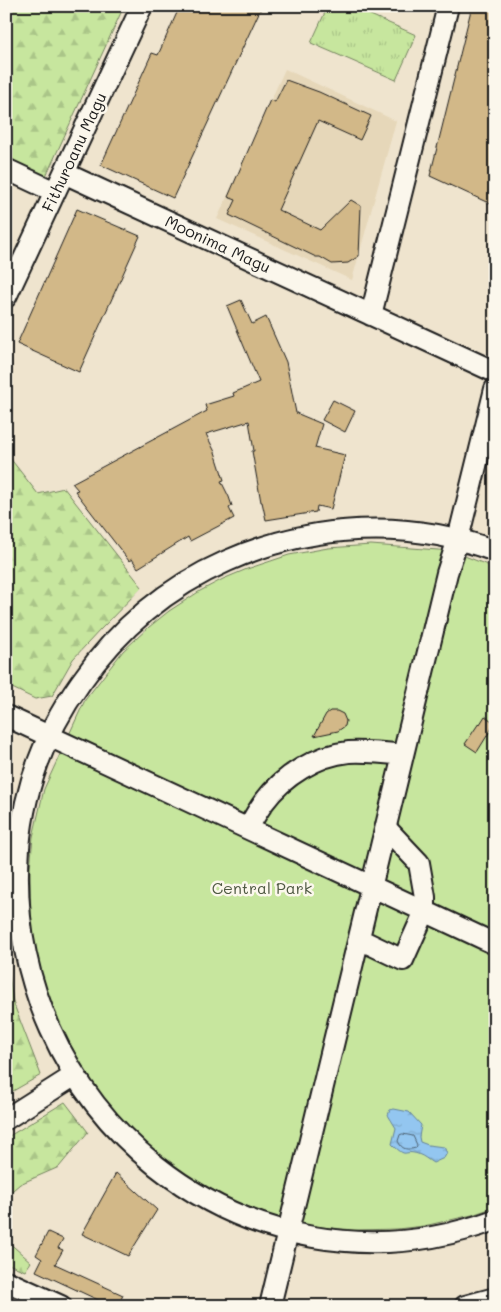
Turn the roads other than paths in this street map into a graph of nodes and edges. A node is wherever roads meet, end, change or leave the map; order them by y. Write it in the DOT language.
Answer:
graph roads {
  1 [pos="142,6"];
  2 [pos="448,6"];
  3 [pos="6,169"];
  4 [pos="64,173"];
  5 [pos="55,192"];
  6 [pos="6,297"];
  7 [pos="372,315"];
  8 [pos="495,372"];
  9 [pos="495,389"];
  10 [pos="458,539"];
  11 [pos="495,551"];
  12 [pos="6,716"];
  13 [pos="50,735"];
  14 [pos="403,755"];
  15 [pos="248,828"];
  16 [pos="386,828"];
  17 [pos="371,887"];
  18 [pos="425,911"];
  19 [pos="359,939"];
  20 [pos="495,944"];
  21 [pos="72,1077"];
  22 [pos="6,1119"];
  23 [pos="495,1220"];
  24 [pos="288,1231"];
  25 [pos="6,1281"];
  26 [pos="61,1306"];
  27 [pos="270,1306"];
  1 -- 4 [label="street, Fithuroanu Magu"];
  2 -- 7 [label="street"];
  3 -- 5 [label="street"];
  4 -- 5 [label="street, Fithuroanu Magu"];
  4 -- 7 [label="street, Moonima Magu"];
  5 -- 6 [label="street, Fithuroanu Magu"];
  7 -- 8 [label="street, Moonima Magu"];
  9 -- 10 [label="street"];
  10 -- 11 [label="street"];
  10 -- 13 [label="street"];
  10 -- 14 [label="street"];
  12 -- 13 [label="street"];
  13 -- 15 [label="street"];
  13 -- 21 [label="street"];
  14 -- 15 [label="street"];
  14 -- 16 [label="street"];
  15 -- 17 [label="street"];
  16 -- 17 [label="street"];
  16 -- 18 [label="street"];
  17 -- 18 [label="street"];
  17 -- 19 [label="street"];
  18 -- 19 [label="street"];
  18 -- 20 [label="street"];
  19 -- 24 [label="street"];
  21 -- 22 [label="street"];
  21 -- 24 [label="street"];
  23 -- 24 [label="street"];
  24 -- 27 [label="street"];
  25 -- 26 [label="street"];
}
